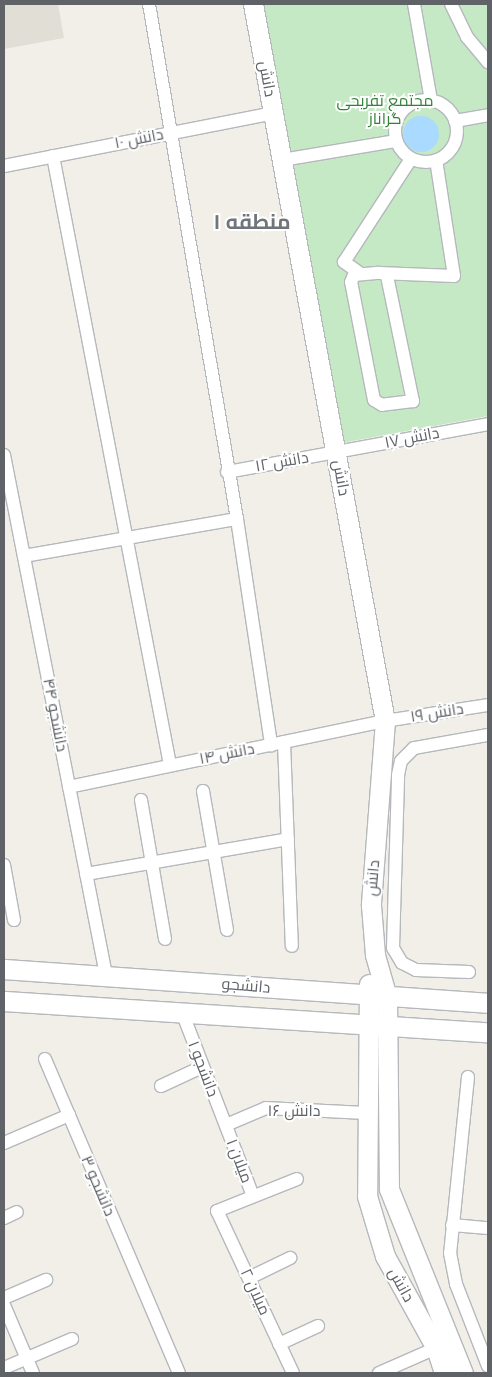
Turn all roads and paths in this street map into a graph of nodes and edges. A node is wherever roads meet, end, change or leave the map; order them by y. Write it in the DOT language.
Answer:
graph roads {
  1 [pos="149,4"];
  2 [pos="253,4"];
  3 [pos="414,4"];
  4 [pos="451,4"];
  5 [pos="488,62"];
  6 [pos="431,100"];
  7 [pos="274,113"];
  8 [pos="488,115"];
  9 [pos="455,120"];
  10 [pos="172,133"];
  11 [pos="396,141"];
  12 [pos="53,156"];
  13 [pos="412,159"];
  14 [pos="282,160"];
  15 [pos="436,160"];
  16 [pos="4,166"];
  17 [pos="361,274"];
  18 [pos="387,276"];
  19 [pos="488,424"];
  20 [pos="336,453"];
  21 [pos="4,455"];
  22 [pos="227,472"];
  23 [pos="237,519"];
  24 [pos="126,535"];
  25 [pos="24,556"];
  26 [pos="488,705"];
  27 [pos="385,721"];
  28 [pos="488,735"];
  29 [pos="284,742"];
  30 [pos="271,745"];
  31 [pos="170,765"];
  32 [pos="69,787"];
  33 [pos="203,791"];
  34 [pos="141,800"];
  35 [pos="288,839"];
  36 [pos="213,852"];
  37 [pos="152,862"];
  38 [pos="4,865"];
  39 [pos="86,874"];
  40 [pos="14,920"];
  41 [pos="227,930"];
  42 [pos="165,939"];
  43 [pos="292,946"];
  44 [pos="375,955"];
  45 [pos="4,969"];
  46 [pos="469,972"];
  47 [pos="106,975"];
  48 [pos="366,996"];
  49 [pos="387,997"];
  50 [pos="4,1001"];
  51 [pos="488,1003"];
  52 [pos="182,1012"];
  53 [pos="366,1025"];
  54 [pos="387,1026"];
  55 [pos="488,1032"];
  56 [pos="45,1059"];
  57 [pos="202,1067"];
  58 [pos="468,1077"];
  59 [pos="160,1086"];
  60 [pos="365,1113"];
  61 [pos="68,1115"];
  62 [pos="226,1125"];
  63 [pos="4,1143"];
  64 [pos="297,1179"];
  65 [pos="253,1196"];
  66 [pos="18,1212"];
  67 [pos="4,1218"];
  68 [pos="452,1225"];
  69 [pos="488,1228"];
  70 [pos="290,1258"];
  71 [pos="249,1278"];
  72 [pos="46,1280"];
  73 [pos="4,1298"];
  74 [pos="4,1305"];
  75 [pos="318,1326"];
  76 [pos="72,1338"];
  77 [pos="279,1344"];
  78 [pos="436,1348"];
  79 [pos="26,1358"];
  80 [pos="488,1366"];
  81 [pos="4,1368"];
  82 [pos="33,1373"];
  83 [pos="179,1373"];
  84 [pos="293,1373"];
  85 [pos="379,1373"];
  86 [pos="444,1373"];
  87 [pos="463,1373"];
  1 -- 10 [label="street"];
  2 -- 7 [label="main road, دانش"];
  3 -- 6 [label="street"];
  4 -- 5 [label="street"];
  6 -- 9 [label="street"];
  6 -- 11 [label="street"];
  7 -- 10 [label="street, دانش ۱۰"];
  7 -- 14 [label="main road, دانش"];
  8 -- 9 [label="street"];
  9 -- 15 [label="street"];
  10 -- 12 [label="street, دانش ۱۰"];
  10 -- 22 [label="street"];
  11 -- 13 [label="street"];
  11 -- 14 [label="street"];
  12 -- 16 [label="street, دانش ۱۰"];
  12 -- 24 [label="street"];
  13 -- 15 [label="street"];
  13 -- 17 [label="street"];
  14 -- 20 [label="main road, دانش"];
  15 -- 18 [label="street"];
  17 -- 18 [label="street"];
  17 -- 18 [label="street"];
  19 -- 20 [label="street, دانش ۱۷"];
  20 -- 22 [label="street, دانش ۱۲"];
  20 -- 27 [label="main road, دانش"];
  21 -- 25 [label="street, دانشجو ۴۴"];
  22 -- 23 [label="street"];
  23 -- 24 [label="street"];
  23 -- 30 [label="street"];
  24 -- 25 [label="street"];
  24 -- 31 [label="street"];
  25 -- 32 [label="street, دانشجو ۴۴"];
  26 -- 27 [label="street, دانش ۱۹"];
  27 -- 29 [label="street, دانش ۱۴"];
  27 -- 44 [label="main road, دانش"];
  28 -- 46 [label="street"];
  29 -- 30 [label="street, دانش ۱۴"];
  29 -- 35 [label="street"];
  30 -- 31 [label="street, دانش ۱۴"];
  31 -- 32 [label="street, دانش ۱۴"];
  32 -- 39 [label="street, دانشجو ۴۴"];
  33 -- 36 [label="street"];
  34 -- 37 [label="street"];
  35 -- 36 [label="street"];
  35 -- 43 [label="street"];
  36 -- 37 [label="street"];
  36 -- 41 [label="street"];
  37 -- 39 [label="street"];
  37 -- 42 [label="street"];
  38 -- 40 [label="street"];
  39 -- 47 [label="street, دانشجو ۴۴"];
  44 -- 48 [label="main road, دانش"];
  44 -- 49 [label="main road, دانش"];
  45 -- 47 [label="main road, دانشجو"];
  47 -- 48 [label="main road, دانشجو"];
  48 -- 49 [label="main road, دانشجو"];
  48 -- 53 [label="main road, دانش"];
  49 -- 51 [label="main road, دانشجو"];
  49 -- 54 [label="main road, دانش"];
  50 -- 52 [label="main road, دانشجو"];
  52 -- 53 [label="main road, دانشجو"];
  52 -- 57 [label="street, دانشجو ۱"];
  53 -- 54 [label="main road, دانشجو"];
  53 -- 60 [label="main road, دانش"];
  54 -- 55 [label="main road, دانشجو"];
  54 -- 87 [label="main road, دانش"];
  56 -- 61 [label="street, دانشجو ۳"];
  57 -- 59 [label="street"];
  57 -- 62 [label="street, دانشجو ۱"];
  58 -- 68 [label="street"];
  60 -- 62 [label="street, دانش ۱۶"];
  60 -- 78 [label="main road, دانش"];
  61 -- 63 [label="street"];
  61 -- 83 [label="street, دانشجو ۳"];
  62 -- 65 [label="street, میلان ۱"];
  64 -- 65 [label="street"];
  65 -- 71 [label="street, میلان ۲"];
  66 -- 67 [label="street"];
  68 -- 69 [label="street"];
  68 -- 80 [label="street"];
  70 -- 71 [label="street"];
  71 -- 77 [label="street, میلان ۲"];
  72 -- 73 [label="street"];
  74 -- 79 [label="street"];
  75 -- 77 [label="street"];
  76 -- 79 [label="street"];
  77 -- 84 [label="street, میلان ۲"];
  78 -- 85 [label="street"];
  78 -- 86 [label="main road, دانش"];
  79 -- 81 [label="street"];
  79 -- 82 [label="street"];
}
